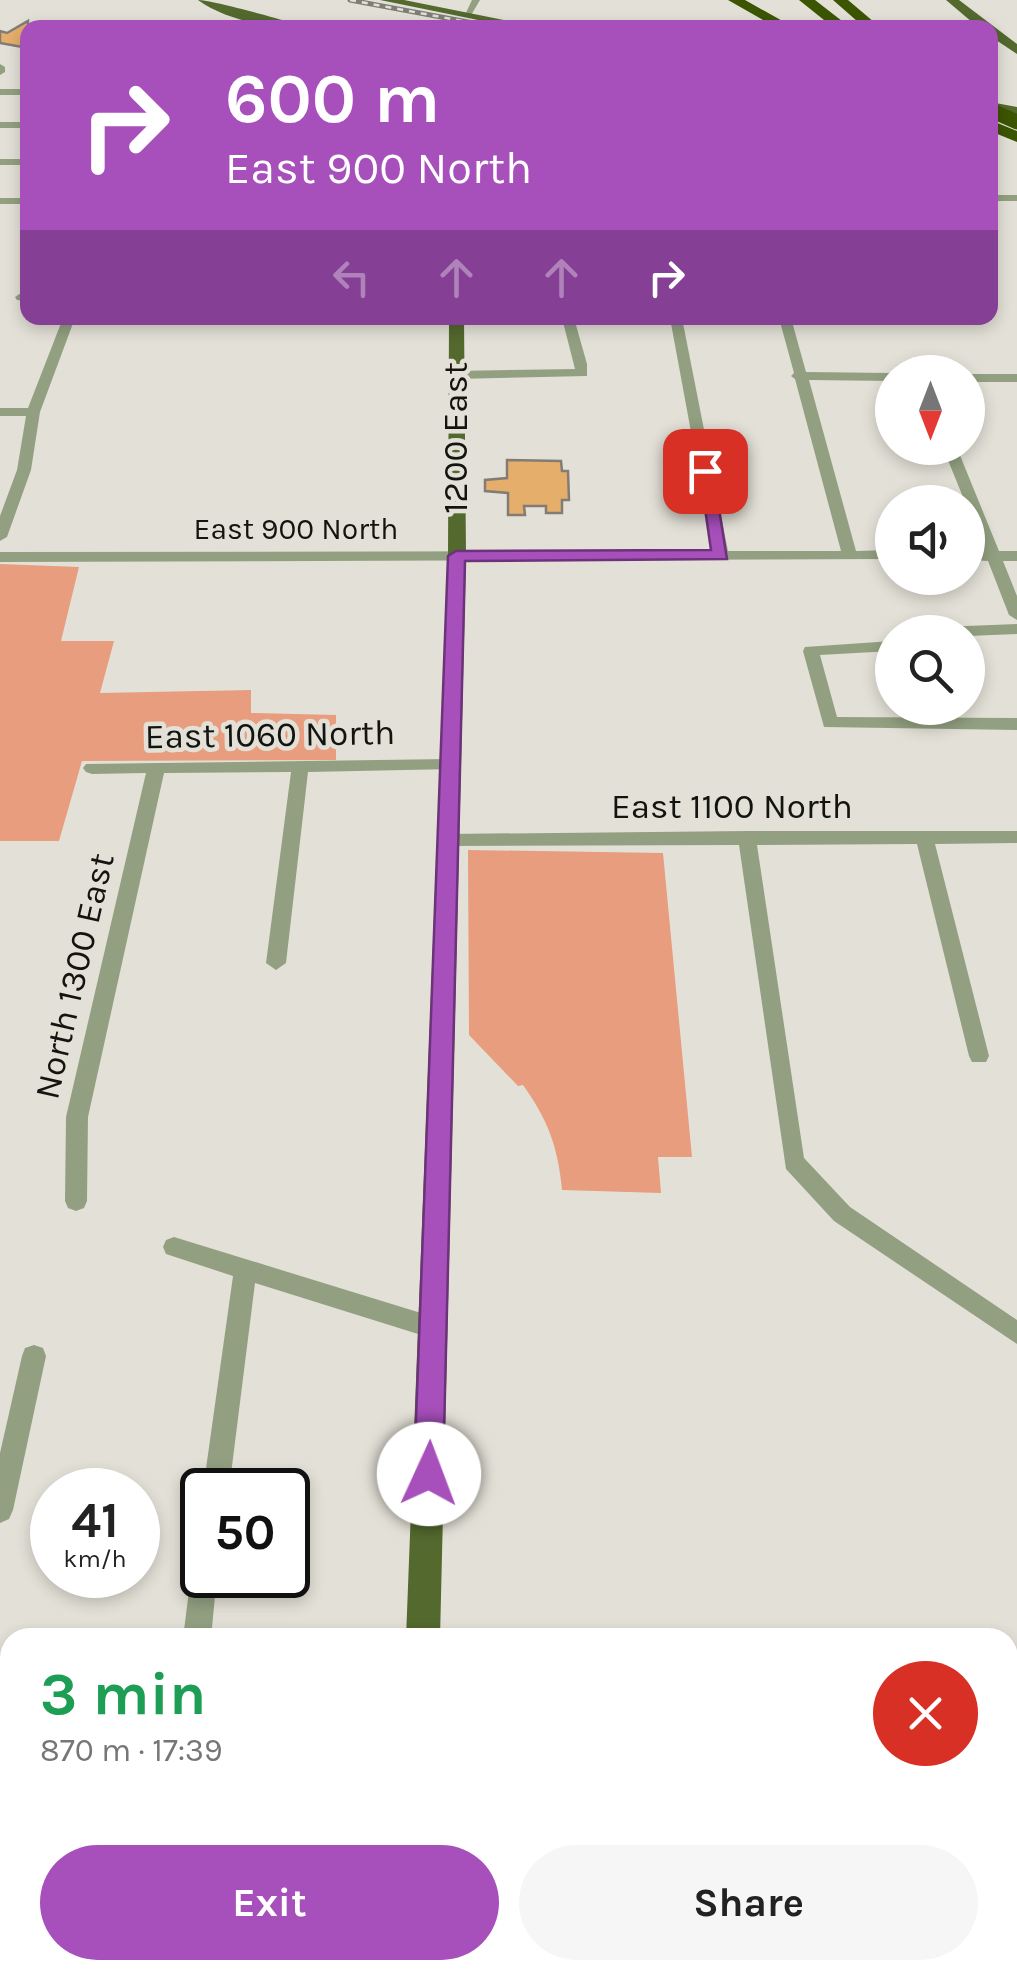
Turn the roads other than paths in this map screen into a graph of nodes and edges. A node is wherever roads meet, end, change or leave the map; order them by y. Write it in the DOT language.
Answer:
graph roads {
  1 [pos="204,0"];
  2 [pos="386,0"];
  3 [pos="476,0"];
  4 [pos="734,0"];
  5 [pos="840,0"];
  6 [pos="952,0"];
  7 [pos="801,5"];
  8 [pos="467,15"];
  9 [pos="264,20"];
  10 [pos="495,20"];
  11 [pos="773,20"];
  12 [pos="829,20"];
  13 [pos="864,20"];
  14 [pos="978,20"];
  15 [pos="67,325"];
  16 [pos="456,325"];
  17 [pos="571,325"];
  18 [pos="677,325"];
  19 [pos="786,325"];
  20 [pos="454,375"];
  21 [pos="798,376"];
  22 [pos="875,377"];
  23 [pos="985,378"];
  24 [pos="1017,378"];
  25 [pos="0,412"];
  26 [pos="33,412"];
  27 [pos="957,465"];
  28 [pos="0,537"];
  29 [pos="721,555"];
  30 [pos="456,556"];
  31 [pos="850,556"];
  32 [pos="875,556"];
  33 [pos="985,556"];
  34 [pos="995,556"];
  35 [pos="1017,556"];
  36 [pos="0,557"];
  37 [pos="1017,615"];
  38 [pos="1017,629"];
  39 [pos="985,630"];
  40 [pos="875,647"];
  41 [pos="875,723"];
  42 [pos="985,724"];
  43 [pos="1017,724"];
  44 [pos="448,765"];
  45 [pos="300,767"];
  46 [pos="92,768"];
  47 [pos="156,768"];
  48 [pos="1017,837"];
  49 [pos="746,838"];
  50 [pos="924,838"];
  51 [pos="447,840"];
  52 [pos="276,963"];
  53 [pos="979,1056"];
  54 [pos="76,1201"];
  55 [pos="174,1247"];
  56 [pos="245,1273"];
  57 [pos="434,1328"];
  58 [pos="1017,1332"];
  59 [pos="34,1356"];
  60 [pos="219,1468"];
  61 [pos="0,1510"];
  62 [pos="201,1598"];
  63 [pos="197,1628"];
  64 [pos="422,1628"];
  1 -- 9 [label="main road"];
  2 -- 8 [label="main road"];
  3 -- 8 [label="street"];
  4 -- 11 [label="highway"];
  5 -- 13 [label="highway"];
  6 -- 14 [label="main road"];
  7 -- 12 [label="highway"];
  8 -- 10 [label="main road"];
  15 -- 26 [label="street"];
  16 -- 20 [label="main road, 1200 East"];
  17 -- 20 [label="street"];
  18 -- 29 [label="street"];
  19 -- 21 [label="street"];
  20 -- 30 [label="main road, 1200 East"];
  21 -- 22 [label="street"];
  21 -- 31 [label="street"];
  23 -- 24 [label="street"];
  25 -- 26 [label="street"];
  26 -- 28 [label="street"];
  27 -- 34 [label="street"];
  29 -- 30 [label="street, East 900 North"];
  29 -- 31 [label="street, East 900 North"];
  30 -- 36 [label="street, East 900 North"];
  30 -- 44 [label="main road, 1200 East"];
  31 -- 32 [label="street, East 900 North"];
  33 -- 34 [label="street"];
  34 -- 35 [label="street"];
  34 -- 37 [label="street"];
  38 -- 39 [label="street"];
  40 -- 41 [label="street"];
  42 -- 43 [label="street"];
  44 -- 45 [label="street, East 1060 North"];
  44 -- 51 [label="main road, 1200 East"];
  45 -- 47 [label="street, East 1060 North"];
  45 -- 52 [label="street"];
  46 -- 47 [label="street, East 1060 North"];
  47 -- 54 [label="street, North 1300 East"];
  48 -- 50 [label="street, East 1100 North"];
  49 -- 50 [label="street, East 1100 North"];
  49 -- 51 [label="street, East 1100 North"];
  49 -- 58 [label="street"];
  50 -- 53 [label="street"];
  51 -- 57 [label="main road, 1200 East"];
  55 -- 56 [label="street"];
  56 -- 57 [label="street"];
  56 -- 60 [label="street"];
  57 -- 64 [label="main road, 1200 East"];
  59 -- 61 [label="street"];
  62 -- 63 [label="street"];
}
